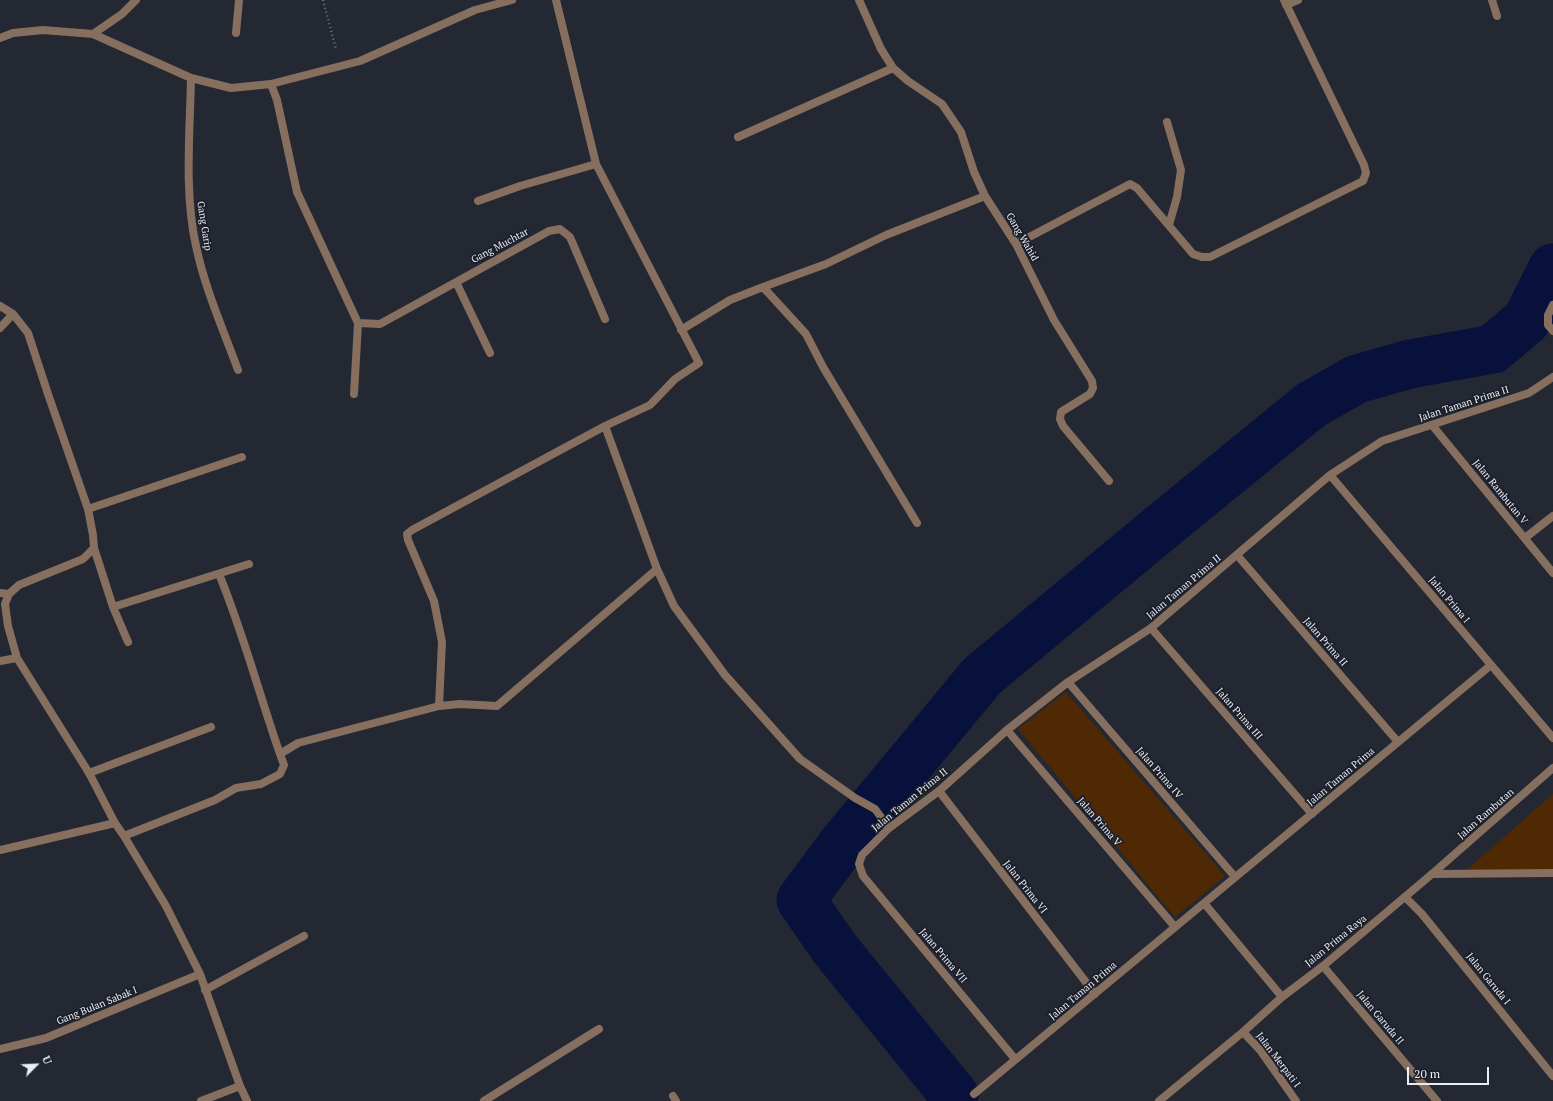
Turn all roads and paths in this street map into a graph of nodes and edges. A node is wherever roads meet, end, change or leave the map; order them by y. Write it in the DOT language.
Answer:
graph roads {
  1 [pos="136,0"];
  2 [pos="239,0"];
  3 [pos="323,0"];
  4 [pos="512,0"];
  5 [pos="556,0"];
  6 [pos="859,0"];
  7 [pos="1298,0"];
  8 [pos="1492,0"];
  9 [pos="1285,3"];
  10 [pos="1497,16"];
  11 [pos="236,33"];
  12 [pos="93,34"];
  13 [pos="0,38"];
  14 [pos="341,67"];
  15 [pos="893,68"];
  16 [pos="191,78"];
  17 [pos="271,84"];
  18 [pos="1167,122"];
  19 [pos="738,137"];
  20 [pos="596,164"];
  21 [pos="985,196"];
  22 [pos="478,201"];
  23 [pos="1168,225"];
  24 [pos="1016,244"];
  25 [pos="456,282"];
  26 [pos="763,287"];
  27 [pos="1553,305"];
  28 [pos="0,306"];
  29 [pos="13,314"];
  30 [pos="605,319"];
  31 [pos="358,323"];
  32 [pos="0,328"];
  33 [pos="1550,328"];
  34 [pos="681,330"];
  35 [pos="490,353"];
  36 [pos="238,370"];
  37 [pos="1553,377"];
  38 [pos="354,394"];
  39 [pos="1432,425"];
  40 [pos="605,426"];
  41 [pos="242,457"];
  42 [pos="1330,475"];
  43 [pos="1109,481"];
  44 [pos="88,509"];
  45 [pos="1553,516"];
  46 [pos="917,523"];
  47 [pos="1525,538"];
  48 [pos="94,548"];
  49 [pos="1237,555"];
  50 [pos="249,564"];
  51 [pos="656,569"];
  52 [pos="1553,573"];
  53 [pos="219,574"];
  54 [pos="0,593"];
  55 [pos="9,594"];
  56 [pos="113,607"];
  57 [pos="1151,628"];
  58 [pos="128,642"];
  59 [pos="17,658"];
  60 [pos="0,661"];
  61 [pos="1491,665"];
  62 [pos="1068,682"];
  63 [pos="439,706"];
  64 [pos="211,727"];
  65 [pos="1007,730"];
  66 [pos="1553,738"];
  67 [pos="1398,742"];
  68 [pos="280,754"];
  69 [pos="1553,768"];
  70 [pos="89,773"];
  71 [pos="939,791"];
  72 [pos="1312,814"];
  73 [pos="115,823"];
  74 [pos="889,828"];
  75 [pos="124,836"];
  76 [pos="0,850"];
  77 [pos="859,864"];
  78 [pos="1432,874"];
  79 [pos="1553,874"];
  80 [pos="1235,877"];
  81 [pos="1405,897"];
  82 [pos="1204,903"];
  83 [pos="1176,927"];
  84 [pos="304,936"];
  85 [pos="1323,966"];
  86 [pos="200,974"];
  87 [pos="205,990"];
  88 [pos="1095,994"];
  89 [pos="1282,997"];
  90 [pos="599,1029"];
  91 [pos="1243,1032"];
  92 [pos="0,1049"];
  93 [pos="1015,1059"];
  94 [pos="1553,1076"];
  95 [pos="240,1086"];
  96 [pos="974,1094"];
  97 [pos="201,1101"];
  98 [pos="248,1101"];
  99 [pos="484,1101"];
  100 [pos="1159,1101"];
  101 [pos="1296,1101"];
  102 [pos="1437,1101"];
  1 -- 12 [label="street"];
  2 -- 11 [label="street"];
  3 -- 14 [label="path"];
  4 -- 14 [label="street"];
  5 -- 20 [label="street"];
  6 -- 15 [label="street, Gang Wahid"];
  7 -- 9 [label="street"];
  8 -- 10 [label="street"];
  9 -- 23 [label="street"];
  12 -- 13 [label="street"];
  12 -- 16 [label="street"];
  14 -- 17 [label="street"];
  15 -- 19 [label="street"];
  15 -- 21 [label="street, Gang Wahid"];
  16 -- 17 [label="street"];
  16 -- 36 [label="street, Gang Garip"];
  17 -- 31 [label="street"];
  18 -- 23 [label="street"];
  20 -- 22 [label="street"];
  20 -- 34 [label="street"];
  21 -- 24 [label="street, Gang Wahid"];
  21 -- 26 [label="street"];
  23 -- 24 [label="street"];
  24 -- 43 [label="street, Gang Wahid"];
  25 -- 30 [label="street, Gang Muchtar"];
  25 -- 31 [label="street, Gang Muchtar"];
  25 -- 35 [label="street"];
  26 -- 34 [label="street"];
  26 -- 46 [label="street"];
  27 -- 33 [label="street"];
  28 -- 29 [label="street"];
  29 -- 32 [label="street"];
  29 -- 44 [label="street"];
  31 -- 38 [label="street"];
  34 -- 40 [label="street"];
  37 -- 39 [label="street, Jalan Taman Prima II"];
  39 -- 42 [label="street, Jalan Taman Prima II"];
  39 -- 47 [label="street, Jalan Rambutan V"];
  40 -- 51 [label="street"];
  40 -- 63 [label="street"];
  41 -- 44 [label="street"];
  42 -- 49 [label="street, Jalan Taman Prima II"];
  42 -- 61 [label="street, Jalan Prima I"];
  44 -- 48 [label="street"];
  45 -- 47 [label="street"];
  47 -- 52 [label="street, Jalan Rambutan V"];
  48 -- 55 [label="street"];
  48 -- 56 [label="street"];
  49 -- 57 [label="street, Jalan Taman Prima II"];
  49 -- 67 [label="street, Jalan Prima II"];
  50 -- 53 [label="street"];
  51 -- 63 [label="street"];
  51 -- 74 [label="street"];
  53 -- 56 [label="street"];
  53 -- 68 [label="street"];
  54 -- 55 [label="street"];
  55 -- 59 [label="street"];
  56 -- 58 [label="street"];
  57 -- 62 [label="street, Jalan Taman Prima II"];
  57 -- 72 [label="street, Jalan Prima III"];
  59 -- 60 [label="street"];
  59 -- 70 [label="street"];
  61 -- 66 [label="street, Jalan Prima I"];
  61 -- 67 [label="street, Jalan Taman Prima"];
  62 -- 65 [label="street, Jalan Taman Prima II"];
  62 -- 80 [label="street, Jalan Prima IV"];
  63 -- 68 [label="street"];
  64 -- 70 [label="street"];
  65 -- 71 [label="street, Jalan Taman Prima II"];
  65 -- 83 [label="street, Jalan Prima V"];
  67 -- 72 [label="street, Jalan Taman Prima"];
  68 -- 75 [label="street"];
  69 -- 78 [label="street, Jalan Rambutan"];
  70 -- 73 [label="street"];
  71 -- 74 [label="street, Jalan Taman Prima II"];
  71 -- 88 [label="street, Jalan Prima VI"];
  72 -- 80 [label="street, Jalan Taman Prima"];
  73 -- 75 [label="street"];
  73 -- 76 [label="street"];
  74 -- 77 [label="street, Jalan Taman Prima II"];
  75 -- 86 [label="street"];
  77 -- 93 [label="street, Jalan Prima VII"];
  78 -- 79 [label="street"];
  78 -- 81 [label="street, Jalan Prima Raya"];
  80 -- 82 [label="street, Jalan Taman Prima"];
  81 -- 85 [label="street, Jalan Prima Raya"];
  81 -- 94 [label="street, Jalan Garuda I"];
  82 -- 83 [label="street, Jalan Taman Prima"];
  82 -- 89 [label="street"];
  83 -- 88 [label="street, Jalan Taman Prima"];
  84 -- 87 [label="street"];
  85 -- 89 [label="street, Jalan Prima Raya"];
  85 -- 102 [label="street, Jalan Garuda II"];
  86 -- 87 [label="street"];
  86 -- 92 [label="street, Gang Bulan Sabak I"];
  87 -- 95 [label="street"];
  88 -- 93 [label="street, Jalan Taman Prima"];
  89 -- 91 [label="street, Jalan Prima Raya"];
  90 -- 99 [label="street"];
  91 -- 100 [label="street, Jalan Prima Raya"];
  91 -- 101 [label="street, Jalan Merpati I"];
  93 -- 96 [label="street, Jalan Taman Prima"];
  95 -- 97 [label="street"];
  95 -- 98 [label="street"];
}
